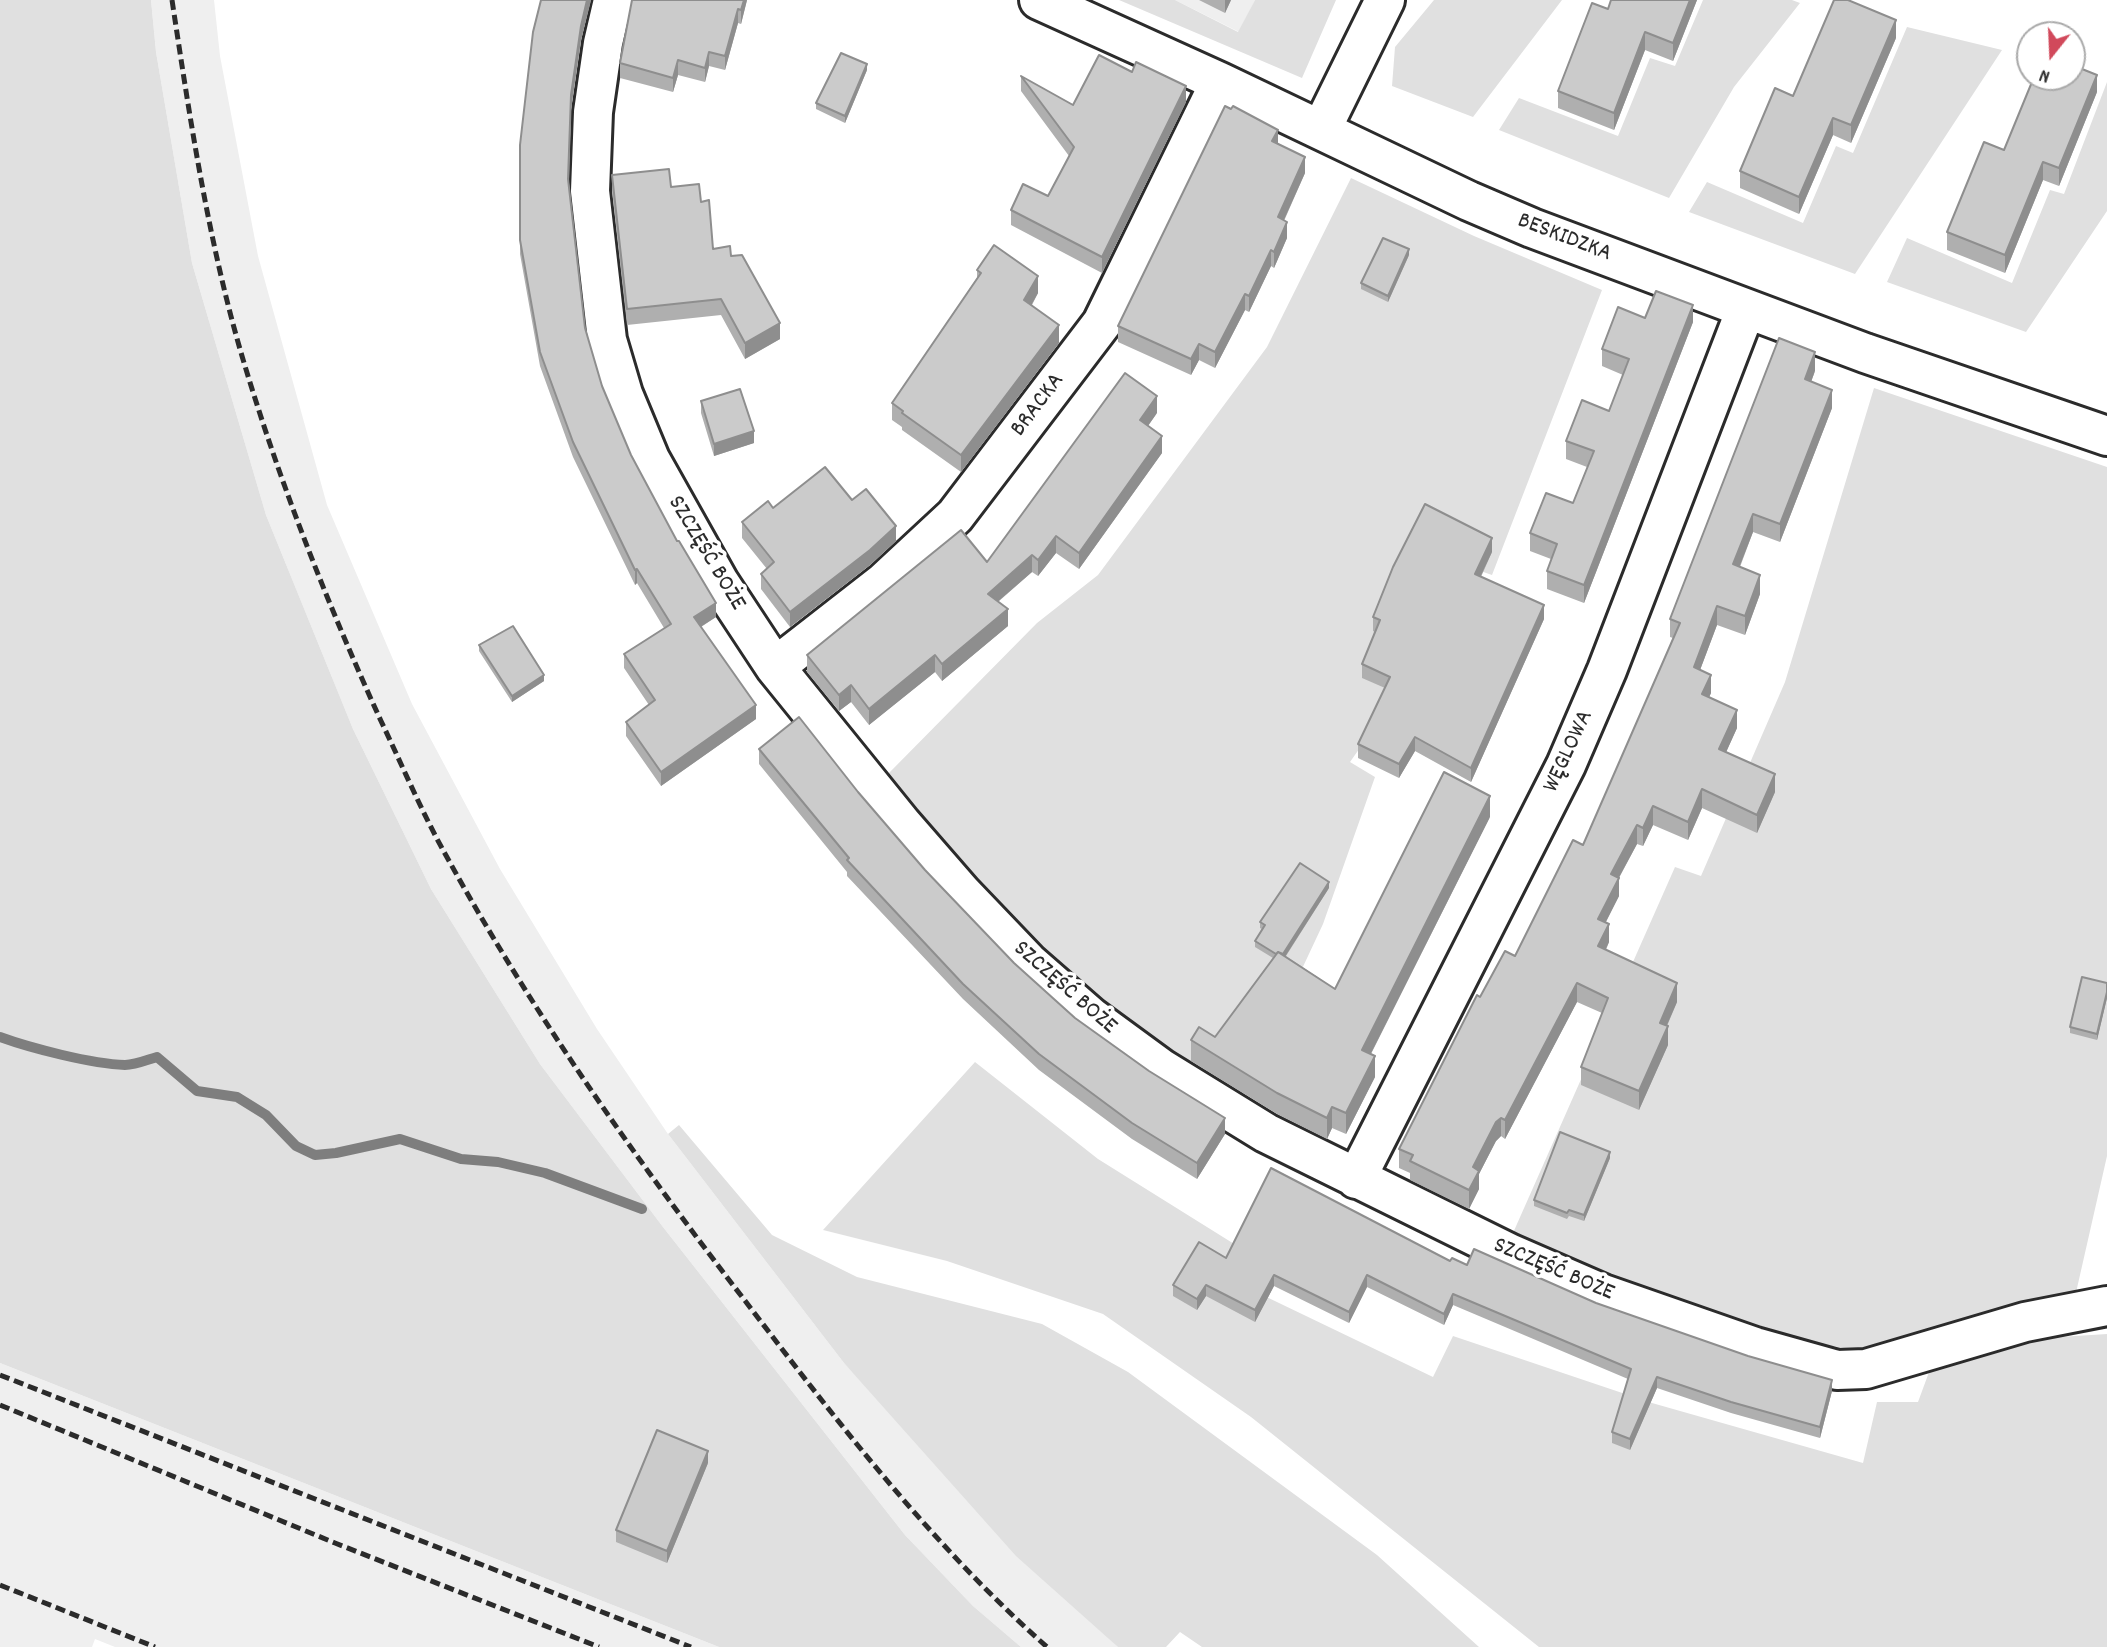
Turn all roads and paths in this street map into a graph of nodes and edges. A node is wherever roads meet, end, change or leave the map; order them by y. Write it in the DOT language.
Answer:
graph roads {
  1 [pos="613,0"];
  2 [pos="1039,0"];
  3 [pos="1385,0"];
  4 [pos="1220,82"];
  5 [pos="1321,130"];
  6 [pos="1746,309"];
  7 [pos="2107,436"];
  8 [pos="775,667"];
  9 [pos="1356,1179"];
  10 [pos="2107,1306"];
  1 -- 8 [label="street, SZCZĘŚĆ BOŻE"];
  2 -- 4 [label="street, BESKIDZKA"];
  3 -- 5 [label="street"];
  4 -- 5 [label="street, BESKIDZKA"];
  4 -- 8 [label="street, BRACKA"];
  5 -- 6 [label="street, BESKIDZKA"];
  6 -- 7 [label="street, BESKIDZKA"];
  6 -- 9 [label="street, WĘGLOWA"];
  8 -- 9 [label="street, SZCZĘŚĆ BOŻE"];
  9 -- 10 [label="street, SZCZĘŚĆ BOŻE"];
}
